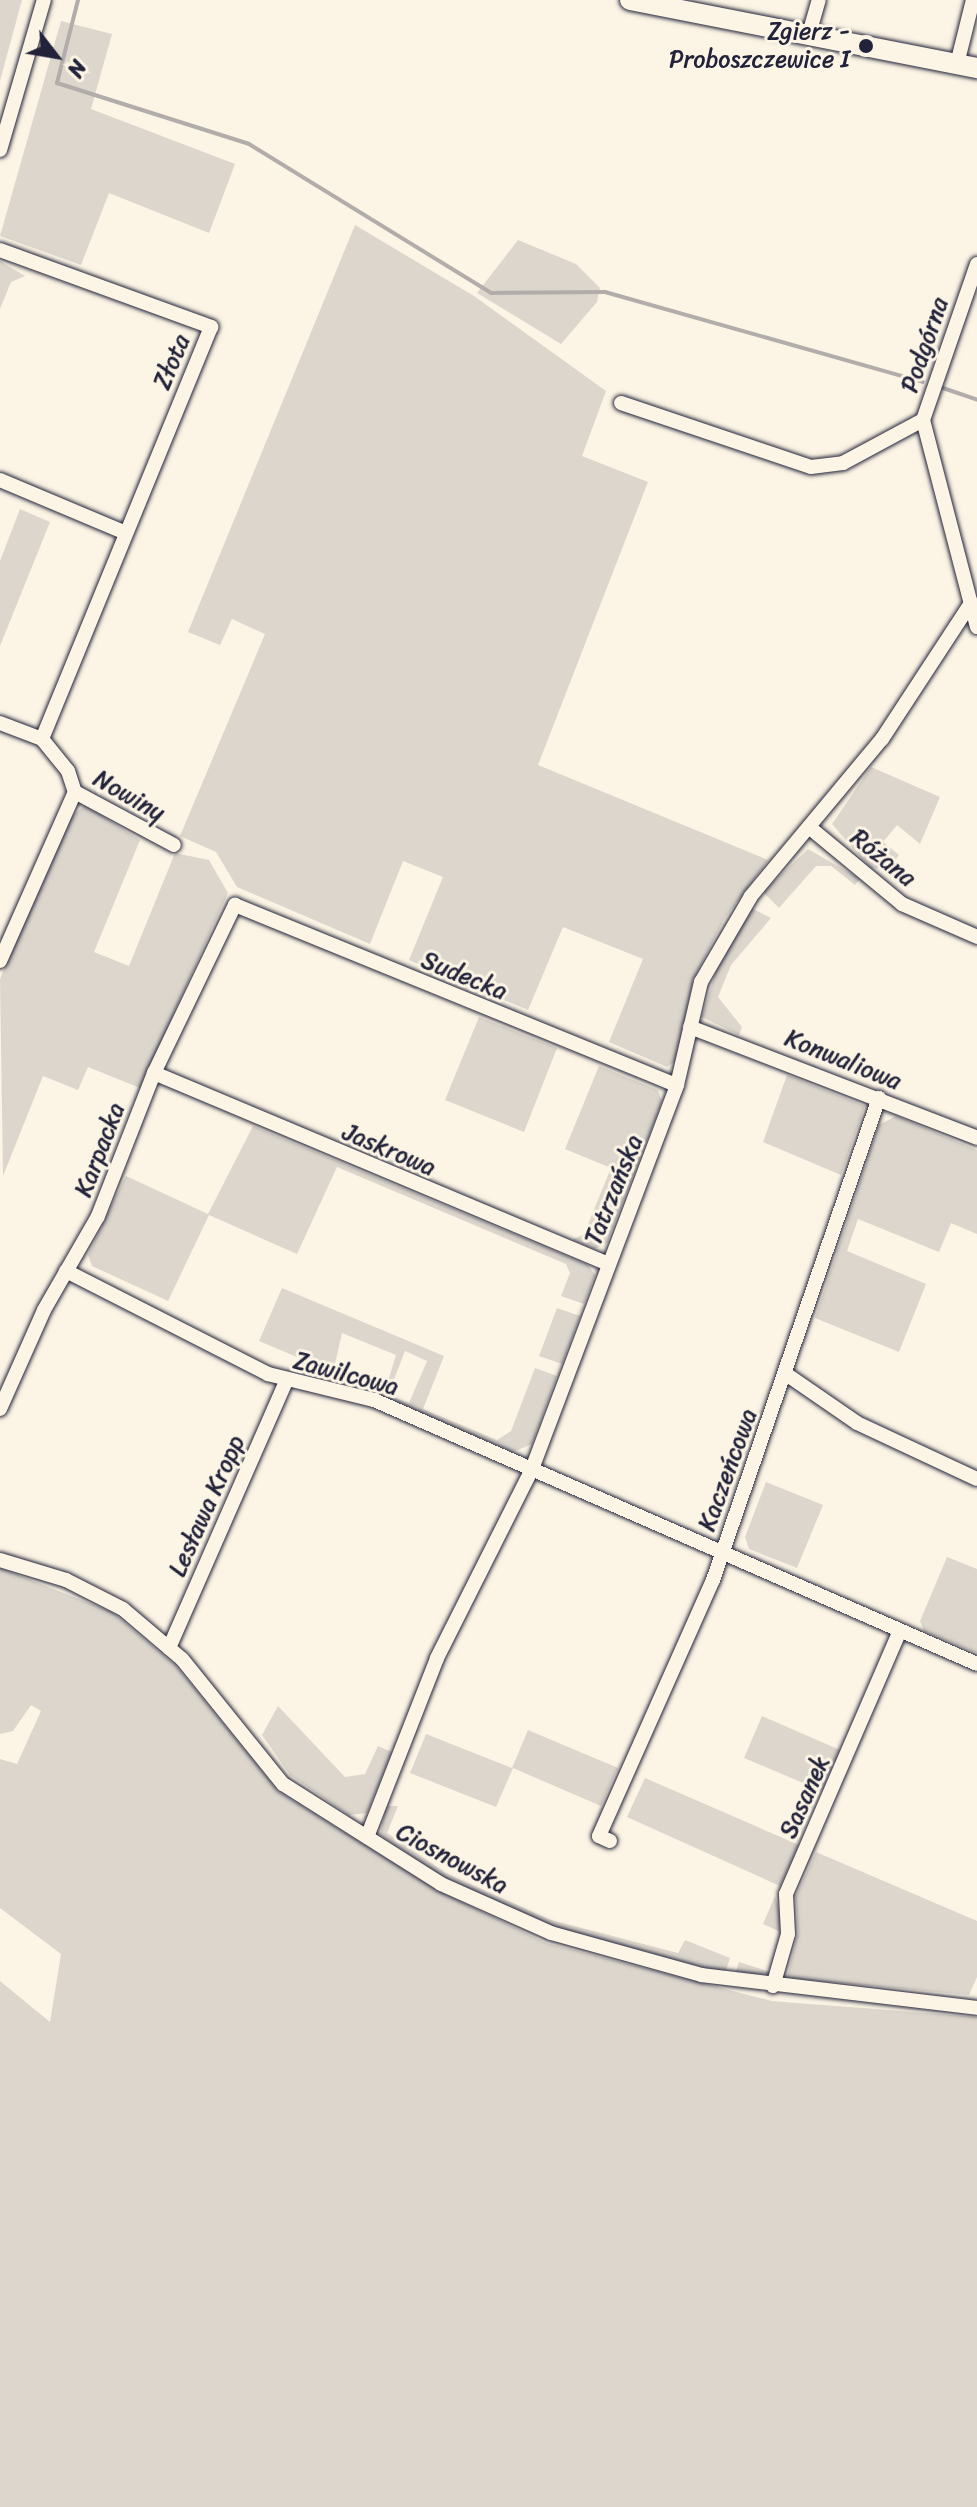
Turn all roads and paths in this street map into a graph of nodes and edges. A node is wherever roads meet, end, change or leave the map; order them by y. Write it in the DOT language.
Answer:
graph roads {
  1 [pos="44,0"];
  2 [pos="630,0"];
  3 [pos="819,0"];
  4 [pos="973,0"];
  5 [pos="809,34"];
  6 [pos="967,66"];
  7 [pos="0,150"];
  8 [pos="0,250"];
  9 [pos="977,264"];
  10 [pos="621,403"];
  11 [pos="923,420"];
  12 [pos="0,480"];
  13 [pos="124,532"];
  14 [pos="971,603"];
  15 [pos="977,627"];
  16 [pos="0,723"];
  17 [pos="42,739"];
  18 [pos="75,792"];
  19 [pos="809,827"];
  20 [pos="174,845"];
  21 [pos="235,905"];
  22 [pos="977,937"];
  23 [pos="0,961"];
  24 [pos="690,1027"];
  25 [pos="154,1073"];
  26 [pos="677,1085"];
  27 [pos="879,1098"];
  28 [pos="977,1138"];
  29 [pos="608,1264"];
  30 [pos="66,1271"];
  31 [pos="786,1374"];
  32 [pos="286,1382"];
  33 [pos="0,1409"];
  34 [pos="532,1469"];
  35 [pos="977,1479"];
  36 [pos="721,1555"];
  37 [pos="0,1560"];
  38 [pos="900,1631"];
  39 [pos="169,1648"];
  40 [pos="977,1664"];
  41 [pos="367,1837"];
  42 [pos="610,1841"];
  43 [pos="773,1986"];
  44 [pos="976,2007"];
  1 -- 7 [label="street"];
  2 -- 5 [label="main road"];
  3 -- 5 [label="street"];
  4 -- 6 [label="street"];
  5 -- 6 [label="main road"];
  8 -- 13 [label="street, Złota"];
  9 -- 11 [label="street, Podgórna"];
  10 -- 11 [label="street"];
  11 -- 14 [label="street, Podgórna"];
  12 -- 13 [label="street"];
  13 -- 17 [label="street, Złota"];
  14 -- 15 [label="street, Podgórna"];
  14 -- 19 [label="street, Tatrzańska"];
  16 -- 17 [label="street"];
  17 -- 18 [label="street, Nowiny"];
  18 -- 20 [label="street, Nowiny"];
  18 -- 23 [label="street"];
  19 -- 22 [label="street, Różana"];
  19 -- 24 [label="street, Tatrzańska"];
  21 -- 25 [label="street, Karpacka"];
  21 -- 26 [label="street, Sudecka"];
  24 -- 26 [label="street, Tatrzańska"];
  24 -- 27 [label="street, Konwaliowa"];
  25 -- 29 [label="street, Jaskrowa"];
  25 -- 30 [label="street, Karpacka"];
  26 -- 29 [label="street, Tatrzańska"];
  27 -- 28 [label="street, Konwaliowa"];
  27 -- 31 [label="street, Kaczeńcowa"];
  29 -- 34 [label="street, Tatrzańska"];
  30 -- 32 [label="street, Zawilcowa"];
  30 -- 33 [label="street, Karpacka"];
  31 -- 35 [label="street"];
  31 -- 36 [label="street, Kaczeńcowa"];
  32 -- 34 [label="street, Zawilcowa"];
  32 -- 39 [label="street, Lesława Kropp"];
  34 -- 36 [label="street, Zawilcowa"];
  34 -- 41 [label="street, Tatrzańska"];
  36 -- 38 [label="street"];
  36 -- 42 [label="street, Kaczeńcowa"];
  37 -- 39 [label="street, Ciosnowska"];
  38 -- 40 [label="street"];
  38 -- 43 [label="street, Sasanek"];
  39 -- 41 [label="street, Ciosnowska"];
  41 -- 43 [label="street, Ciosnowska"];
  43 -- 44 [label="street, Ciosnowska"];
}
